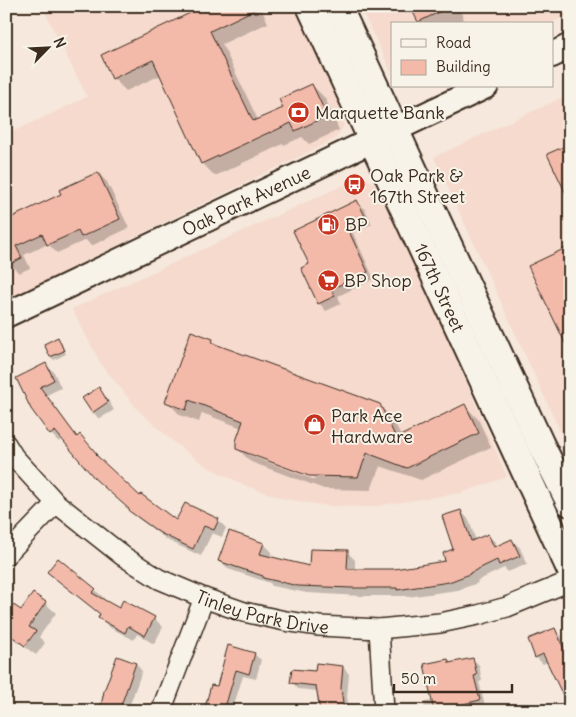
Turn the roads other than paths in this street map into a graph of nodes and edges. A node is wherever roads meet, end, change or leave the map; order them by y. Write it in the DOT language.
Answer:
graph roads {
  1 [pos="310,6"];
  2 [pos="338,6"];
  3 [pos="570,46"];
  4 [pos="554,54"];
  5 [pos="482,88"];
  6 [pos="384,134"];
  7 [pos="6,315"];
  8 [pos="6,444"];
  9 [pos="567,490"];
  10 [pos="56,503"];
  11 [pos="6,555"];
  12 [pos="570,570"];
  13 [pos="570,582"];
  14 [pos="204,598"];
  15 [pos="378,629"];
  16 [pos="161,711"];
  17 [pos="384,711"];
  1 -- 6 [label="main road, 167th Street"];
  2 -- 6 [label="main road, 167th Street"];
  3 -- 4 [label="street"];
  5 -- 6 [label="street, Oak Park Avenue"];
  6 -- 7 [label="street, Oak Park Avenue"];
  6 -- 9 [label="main road, 167th Street"];
  6 -- 12 [label="main road, 167th Street"];
  8 -- 10 [label="street, Tinley Park Drive"];
  10 -- 11 [label="street"];
  10 -- 14 [label="street, Tinley Park Drive"];
  13 -- 15 [label="street, Tinley Park Drive"];
  14 -- 15 [label="street, Tinley Park Drive"];
  14 -- 16 [label="street"];
  15 -- 17 [label="street"];
}
